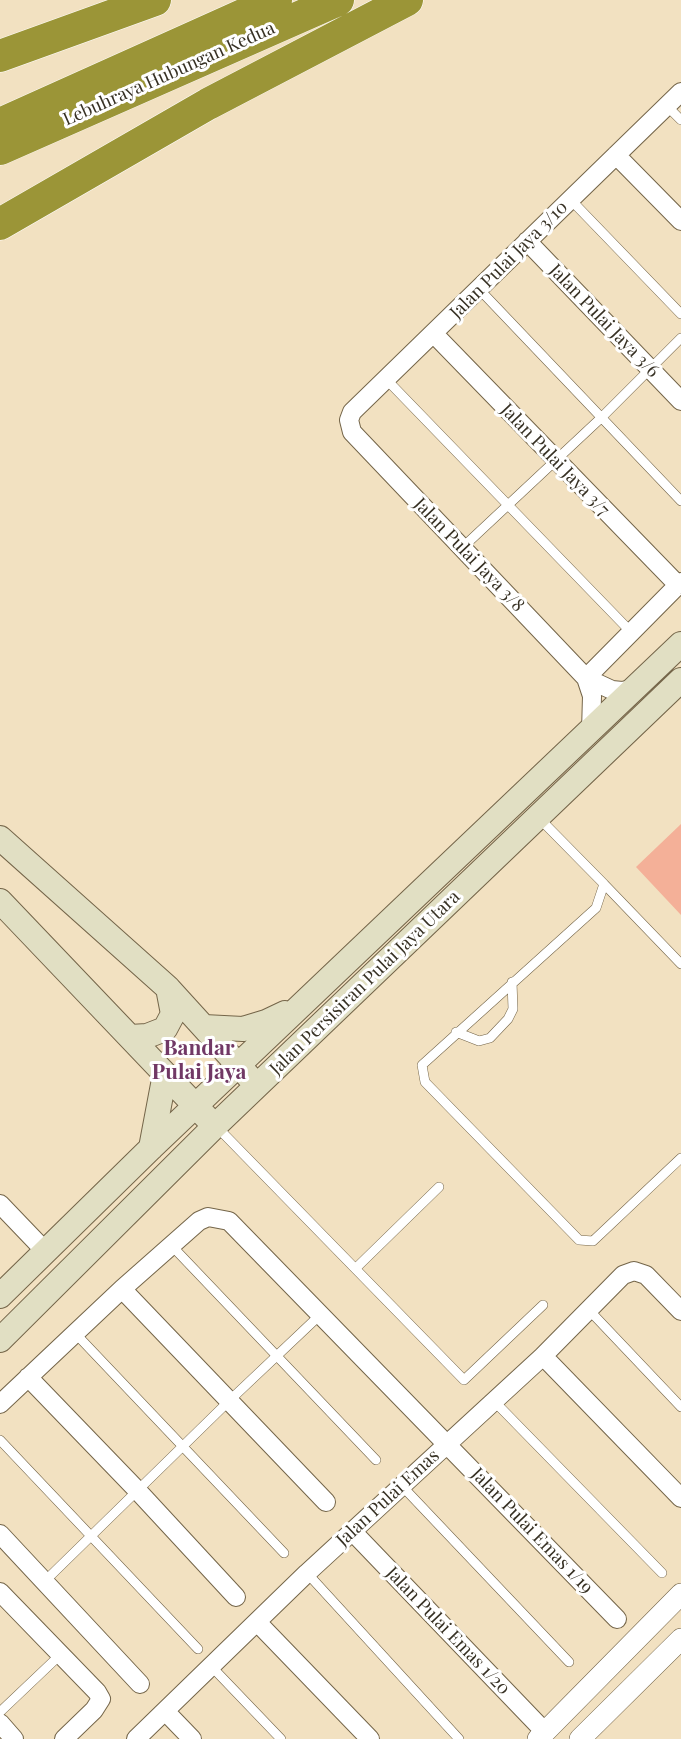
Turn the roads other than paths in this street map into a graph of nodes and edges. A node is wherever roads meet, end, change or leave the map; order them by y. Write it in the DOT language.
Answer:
graph roads {
  1 [pos="155,0"];
  2 [pos="276,0"];
  3 [pos="339,0"];
  4 [pos="407,0"];
  5 [pos="0,56"];
  6 [pos="681,92"];
  7 [pos="667,106"];
  8 [pos="681,120"];
  9 [pos="0,124"];
  10 [pos="0,148"];
  11 [pos="616,155"];
  12 [pos="570,199"];
  13 [pos="681,221"];
  14 [pos="0,224"];
  15 [pos="527,241"];
  16 [pos="479,289"];
  17 [pos="681,314"];
  18 [pos="434,334"];
  19 [pos="681,338"];
  20 [pos="650,369"];
  21 [pos="386,379"];
  22 [pos="681,401"];
  23 [pos="601,418"];
  24 [pos="352,432"];
  25 [pos="555,460"];
  26 [pos="681,501"];
  27 [pos="507,506"];
  28 [pos="462,548"];
  29 [pos="680,584"];
  30 [pos="631,632"];
  31 [pos="681,644"];
  32 [pos="586,678"];
  33 [pos="681,680"];
  34 [pos="637,688"];
  35 [pos="591,731"];
  36 [pos="538,817"];
  37 [pos="0,838"];
  38 [pos="604,884"];
  39 [pos="0,901"];
  40 [pos="681,964"];
  41 [pos="512,982"];
  42 [pos="168,988"];
  43 [pos="304,1003"];
  44 [pos="204,1027"];
  45 [pos="456,1032"];
  46 [pos="130,1037"];
  47 [pos="238,1065"];
  48 [pos="165,1074"];
  49 [pos="257,1086"];
  50 [pos="196,1106"];
  51 [pos="215,1126"];
  52 [pos="151,1148"];
  53 [pos="681,1158"];
  54 [pos="439,1187"];
  55 [pos="3,1213"];
  56 [pos="171,1245"];
  57 [pos="46,1252"];
  58 [pos="356,1268"];
  59 [pos="122,1288"];
  60 [pos="0,1296"];
  61 [pos="543,1305"];
  62 [pos="589,1310"];
  63 [pos="681,1311"];
  64 [pos="321,1314"];
  65 [pos="75,1333"];
  66 [pos="0,1340"];
  67 [pos="276,1355"];
  68 [pos="543,1356"];
  69 [pos="28,1377"];
  70 [pos="494,1400"];
  71 [pos="229,1401"];
  72 [pos="0,1404"];
  73 [pos="681,1407"];
  74 [pos="0,1440"];
  75 [pos="447,1443"];
  76 [pos="183,1445"];
  77 [pos="376,1460"];
  78 [pos="402,1486"];
  79 [pos="137,1490"];
  80 [pos="681,1498"];
  81 [pos="326,1502"];
  82 [pos="352,1531"];
  83 [pos="0,1534"];
  84 [pos="90,1536"];
  85 [pos="284,1553"];
  86 [pos="307,1573"];
  87 [pos="662,1574"];
  88 [pos="45,1581"];
  89 [pos="681,1594"];
  90 [pos="236,1597"];
  91 [pos="4,1605"];
  92 [pos="617,1619"];
  93 [pos="257,1622"];
  94 [pos="681,1639"];
  95 [pos="198,1649"];
  96 [pos="61,1654"];
  97 [pos="569,1662"];
  98 [pos="211,1666"];
  99 [pos="140,1684"];
  100 [pos="165,1711"];
  101 [pos="0,1712"];
  102 [pos="0,1723"];
  103 [pos="541,1736"];
  104 [pos="14,1739"];
  105 [pos="64,1739"];
  106 [pos="136,1739"];
  107 [pos="192,1739"];
  108 [pos="281,1739"];
  109 [pos="370,1739"];
  110 [pos="459,1739"];
  111 [pos="580,1739"];
  1 -- 5 [label="highway"];
  2 -- 9 [label="highway, Lebuhraya Hubungan Kedua"];
  3 -- 10 [label="highway, Lebuhraya Hubungan Kedua"];
  4 -- 14 [label="highway"];
  6 -- 7 [label="street, Jalan Pulai Jaya 3/10"];
  7 -- 8 [label="lane"];
  7 -- 11 [label="street, Jalan Pulai Jaya 3/10"];
  11 -- 12 [label="street, Jalan Pulai Jaya 3/10"];
  11 -- 13 [label="street"];
  12 -- 15 [label="street, Jalan Pulai Jaya 3/10"];
  12 -- 17 [label="lane"];
  15 -- 16 [label="street, Jalan Pulai Jaya 3/10"];
  15 -- 20 [label="street, Jalan Pulai Jaya 3/6"];
  16 -- 18 [label="street, Jalan Pulai Jaya 3/10"];
  16 -- 23 [label="lane"];
  18 -- 21 [label="street, Jalan Pulai Jaya 3/10"];
  18 -- 25 [label="street, Jalan Pulai Jaya 3/7"];
  19 -- 20 [label="lane"];
  20 -- 22 [label="street, Jalan Pulai Jaya 3/6"];
  20 -- 23 [label="lane"];
  21 -- 24 [label="street, Jalan Pulai Jaya 3/10"];
  21 -- 27 [label="lane"];
  23 -- 25 [label="lane"];
  23 -- 26 [label="lane"];
  24 -- 28 [label="street, Jalan Pulai Jaya 3/8"];
  25 -- 27 [label="lane"];
  25 -- 29 [label="street, Jalan Pulai Jaya 3/7"];
  27 -- 28 [label="lane"];
  27 -- 30 [label="lane"];
  28 -- 32 [label="street, Jalan Pulai Jaya 3/8"];
  29 -- 30 [label="street"];
  30 -- 32 [label="street"];
  31 -- 34 [label="main road, Jalan Persisiran Pulai Jaya Utara"];
  32 -- 34 [label="street"];
  32 -- 35 [label="street"];
  33 -- 36 [label="main road, Jalan Persisiran Pulai Jaya Utara"];
  34 -- 35 [label="main road, Jalan Persisiran Pulai Jaya Utara"];
  35 -- 43 [label="main road, Jalan Persisiran Pulai Jaya Utara"];
  36 -- 38 [label="lane"];
  36 -- 49 [label="main road, Jalan Persisiran Pulai Jaya Utara"];
  37 -- 42 [label="main road"];
  38 -- 40 [label="lane"];
  38 -- 41 [label="lane"];
  39 -- 46 [label="main road"];
  41 -- 45 [label="lane"];
  41 -- 45 [label="lane"];
  42 -- 44 [label="main road"];
  42 -- 46 [label="main road"];
  43 -- 44 [label="main road"];
  43 -- 47 [label="main road, Jalan Persisiran Pulai Jaya Utara"];
  44 -- 47 [label="main road"];
  45 -- 53 [label="lane"];
  46 -- 48 [label="main road"];
  47 -- 49 [label="main road"];
  47 -- 50 [label="main road, Jalan Persisiran Pulai Jaya Utara"];
  48 -- 50 [label="main road"];
  48 -- 52 [label="main road"];
  49 -- 51 [label="main road, Jalan Persisiran Pulai Jaya Utara"];
  50 -- 51 [label="main road"];
  50 -- 52 [label="main road, Jalan Persisiran Pulai Jaya Utara"];
  51 -- 58 [label="lane"];
  51 -- 66 [label="main road, Jalan Persisiran Pulai Jaya Utara"];
  52 -- 57 [label="main road, Jalan Persisiran Pulai Jaya Utara"];
  54 -- 58 [label="lane"];
  55 -- 57 [label="street"];
  56 -- 59 [label="street"];
  56 -- 64 [label="street, Jalan Pulai Emas 1/19"];
  56 -- 67 [label="lane"];
  57 -- 60 [label="main road, Jalan Persisiran Pulai Jaya Utara"];
  58 -- 61 [label="lane"];
  59 -- 65 [label="street"];
  59 -- 71 [label="street"];
  62 -- 63 [label="street, Jalan Pulai Emas"];
  62 -- 68 [label="street, Jalan Pulai Emas"];
  62 -- 73 [label="lane"];
  64 -- 67 [label="lane"];
  64 -- 75 [label="street, Jalan Pulai Emas 1/19"];
  65 -- 69 [label="street"];
  65 -- 76 [label="lane"];
  67 -- 71 [label="lane"];
  67 -- 77 [label="lane"];
  68 -- 70 [label="street, Jalan Pulai Emas"];
  68 -- 80 [label="street"];
  69 -- 72 [label="street"];
  69 -- 79 [label="street"];
  70 -- 75 [label="street, Jalan Pulai Emas"];
  70 -- 87 [label="lane"];
  71 -- 76 [label="lane"];
  71 -- 81 [label="street"];
  74 -- 84 [label="lane"];
  75 -- 78 [label="street, Jalan Pulai Emas"];
  75 -- 92 [label="street, Jalan Pulai Emas 1/19"];
  76 -- 79 [label="lane"];
  76 -- 85 [label="lane"];
  78 -- 82 [label="street, Jalan Pulai Emas"];
  78 -- 97 [label="lane"];
  79 -- 84 [label="lane"];
  79 -- 90 [label="street"];
  82 -- 86 [label="street, Jalan Pulai Emas"];
  82 -- 103 [label="street, Jalan Pulai Emas 1/20"];
  83 -- 88 [label="street"];
  84 -- 88 [label="lane"];
  84 -- 95 [label="lane"];
  86 -- 93 [label="street, Jalan Pulai Emas"];
  86 -- 110 [label="lane"];
  88 -- 99 [label="street"];
  89 -- 103 [label="street"];
  91 -- 96 [label="street"];
  93 -- 98 [label="street, Jalan Pulai Emas"];
  93 -- 109 [label="street"];
  94 -- 111 [label="street"];
  96 -- 101 [label="lane"];
  96 -- 105 [label="street"];
  98 -- 100 [label="street, Jalan Pulai Emas"];
  98 -- 108 [label="lane"];
  100 -- 106 [label="street, Jalan Pulai Emas"];
  100 -- 107 [label="street"];
  102 -- 104 [label="street"];
}
